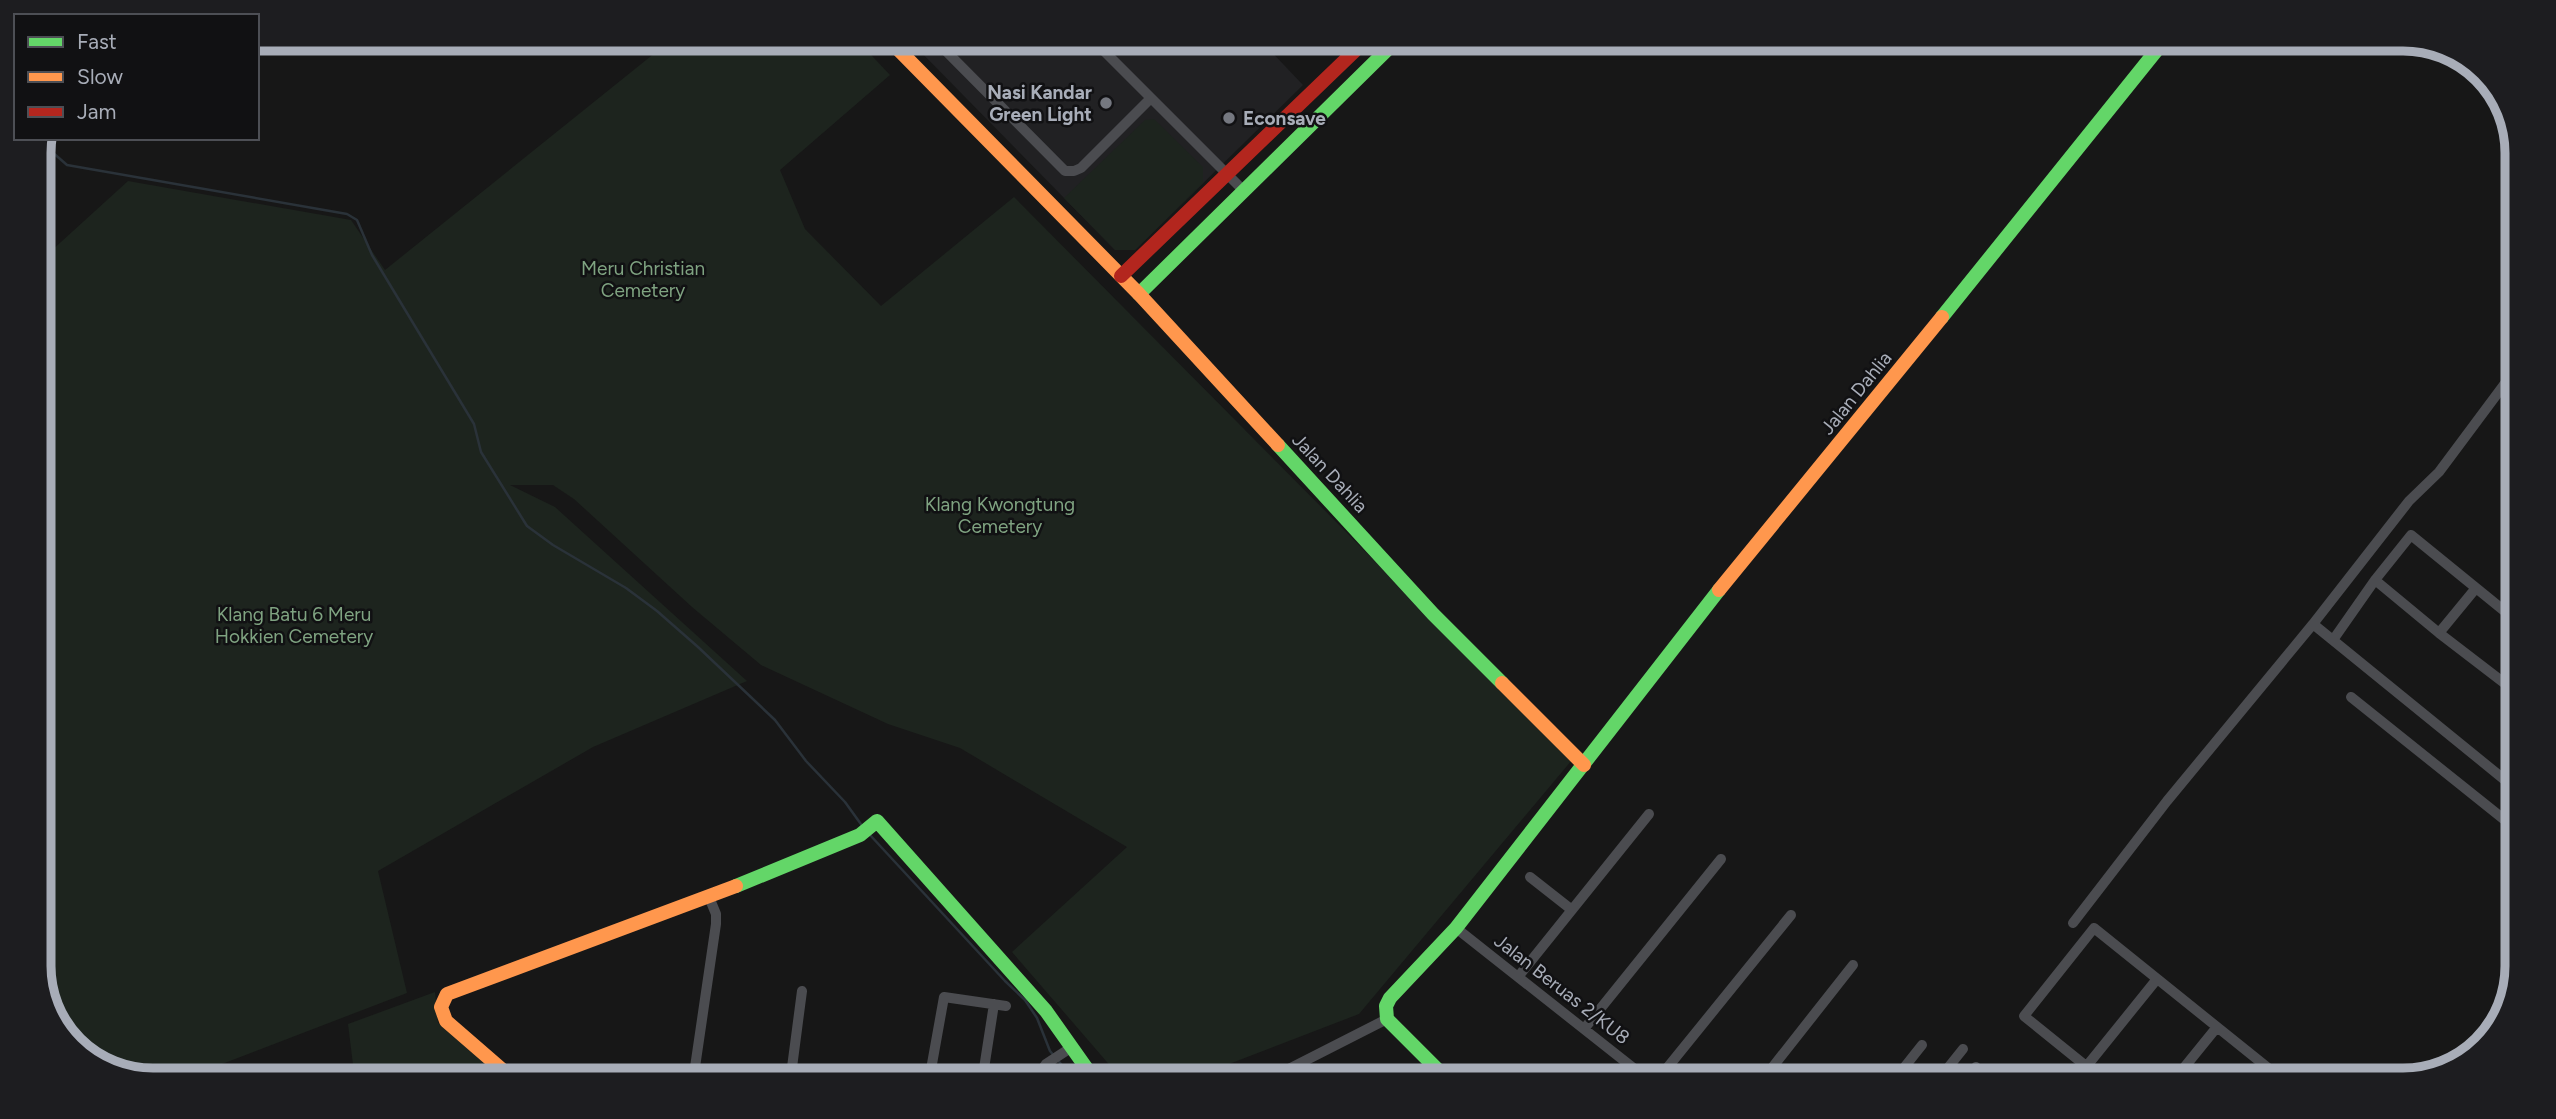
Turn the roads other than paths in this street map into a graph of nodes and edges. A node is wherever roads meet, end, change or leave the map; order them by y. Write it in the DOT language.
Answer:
graph roads {
  1 [pos="900,51"];
  2 [pos="946,51"];
  3 [pos="1104,51"];
  4 [pos="1355,51"];
  5 [pos="1386,51"];
  6 [pos="2156,51"];
  7 [pos="1151,98"];
  8 [pos="1226,174"];
  9 [pos="1243,190"];
  10 [pos="1121,276"];
  11 [pos="1139,294"];
  12 [pos="2505,383"];
  13 [pos="2375,580"];
  14 [pos="2476,588"];
  15 [pos="2505,612"];
  16 [pos="2313,624"];
  17 [pos="2439,633"];
  18 [pos="2333,640"];
  19 [pos="2505,685"];
  20 [pos="2351,697"];
  21 [pos="1584,765"];
  22 [pos="2505,780"];
  23 [pos="1649,814"];
  24 [pos="2505,820"];
  25 [pos="1721,859"];
  26 [pos="1530,877"];
  27 [pos="709,897"];
  28 [pos="1572,910"];
  29 [pos="1791,915"];
  30 [pos="2073,923"];
  31 [pos="1456,928"];
  32 [pos="1853,965"];
  33 [pos="1518,977"];
  34 [pos="2157,979"];
  35 [pos="803,991"];
  36 [pos="994,1004"];
  37 [pos="1006,1006"];
  38 [pos="1387,1018"];
  39 [pos="2217,1027"];
  40 [pos="1584,1029"];
  41 [pos="1922,1045"];
  42 [pos="1963,1049"];
  43 [pos="1062,1053"];
  44 [pos="2086,1067"];
  45 [pos="500,1068"];
  46 [pos="695,1068"];
  47 [pos="792,1068"];
  48 [pos="931,1068"];
  49 [pos="984,1068"];
  50 [pos="1043,1068"];
  51 [pos="1082,1068"];
  52 [pos="1290,1068"];
  53 [pos="1436,1068"];
  54 [pos="1633,1068"];
  55 [pos="1668,1068"];
  56 [pos="1772,1068"];
  57 [pos="1904,1068"];
  58 [pos="1948,1068"];
  59 [pos="2184,1068"];
  60 [pos="2268,1068"];
  1 -- 10 [label="street, Jalan Dahlia"];
  2 -- 7 [label="street"];
  3 -- 7 [label="street"];
  4 -- 8 [label="street"];
  5 -- 9 [label="street"];
  6 -- 21 [label="street, Jalan Dahlia"];
  7 -- 8 [label="street"];
  8 -- 9 [label="street"];
  8 -- 10 [label="street"];
  9 -- 11 [label="street"];
  10 -- 11 [label="street, Jalan Dahlia"];
  11 -- 21 [label="street, Jalan Dahlia"];
  12 -- 16 [label="street"];
  13 -- 14 [label="street"];
  13 -- 17 [label="street"];
  13 -- 18 [label="street"];
  14 -- 15 [label="street"];
  14 -- 17 [label="street"];
  16 -- 18 [label="street"];
  16 -- 30 [label="street"];
  17 -- 19 [label="street"];
  18 -- 22 [label="street"];
  20 -- 24 [label="street"];
  21 -- 31 [label="street, Jalan Dahlia"];
  23 -- 28 [label="street"];
  25 -- 40 [label="street"];
  26 -- 28 [label="street"];
  27 -- 43 [label="street"];
  27 -- 45 [label="street"];
  27 -- 46 [label="street"];
  28 -- 33 [label="street"];
  29 -- 55 [label="street"];
  31 -- 33 [label="street, Jalan Beruas 2/KU8"];
  31 -- 38 [label="street, Jalan Dahlia"];
  32 -- 56 [label="street"];
  33 -- 40 [label="street, Jalan Beruas 2/KU8"];
  34 -- 39 [label="street"];
  34 -- 44 [label="street"];
  34 -- 44 [label="street"];
  35 -- 47 [label="street"];
  36 -- 37 [label="street"];
  36 -- 48 [label="street"];
  36 -- 49 [label="street"];
  38 -- 52 [label="street"];
  38 -- 53 [label="street"];
  39 -- 59 [label="street"];
  39 -- 60 [label="street"];
  40 -- 54 [label="street, Jalan Beruas 2/KU8"];
  41 -- 57 [label="street"];
  42 -- 58 [label="street"];
  43 -- 50 [label="street"];
  43 -- 51 [label="street"];
}
